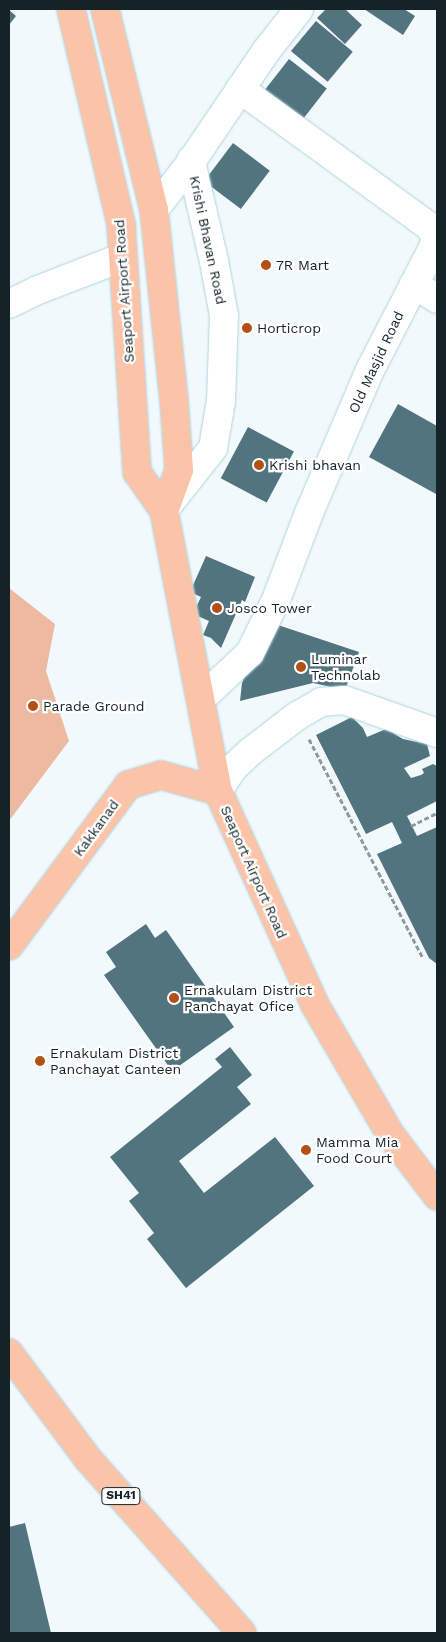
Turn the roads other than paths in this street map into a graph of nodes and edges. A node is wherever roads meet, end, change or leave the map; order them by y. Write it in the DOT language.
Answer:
graph roads {
  1 [pos="71,9"];
  2 [pos="105,9"];
  3 [pos="299,9"];
  4 [pos="240,89"];
  5 [pos="191,161"];
  6 [pos="154,210"];
  7 [pos="123,257"];
  8 [pos="414,284"];
  9 [pos="437,299"];
  10 [pos="9,304"];
  11 [pos="164,511"];
  12 [pos="201,699"];
  13 [pos="434,737"];
  14 [pos="218,791"];
  15 [pos="9,946"];
  16 [pos="437,1196"];
  17 [pos="9,1353"];
  18 [pos="17,1378"];
  19 [pos="242,1633"];
  1 -- 7 [label="main road, Seaport Airport Road"];
  2 -- 6 [label="main road"];
  3 -- 4 [label="street"];
  4 -- 5 [label="street"];
  4 -- 8 [label="street, Old Masjid Road"];
  5 -- 6 [label="street"];
  5 -- 11 [label="street, Krishi Bhavan Road"];
  6 -- 11 [label="main road"];
  7 -- 10 [label="street"];
  7 -- 11 [label="main road, Seaport Airport Road"];
  8 -- 9 [label="street"];
  8 -- 12 [label="street, Old Masjid Road"];
  11 -- 12 [label="main road, Seaport Airport Road"];
  12 -- 14 [label="main road, Seaport Airport Road"];
  13 -- 14 [label="street"];
  14 -- 15 [label="main road, Kakkanad"];
  14 -- 16 [label="main road, Seaport Airport Road"];
  17 -- 18 [label="main road, SH41"];
  18 -- 19 [label="main road, SH41"];
}
